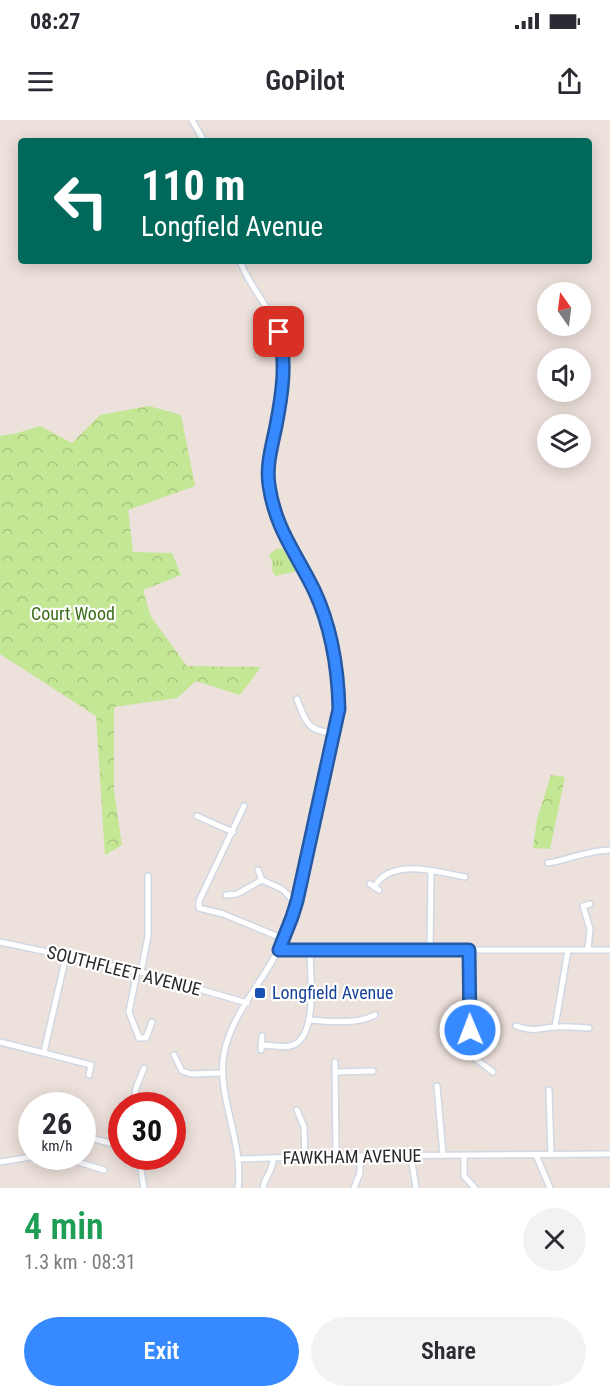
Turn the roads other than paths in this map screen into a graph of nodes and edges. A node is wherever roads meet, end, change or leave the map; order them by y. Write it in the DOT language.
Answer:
graph roads {
  1 [pos="192,120"];
  2 [pos="202,138"];
  3 [pos="241,264"];
  4 [pos="297,699"];
  5 [pos="335,733"];
  6 [pos="244,806"];
  7 [pos="197,816"];
  8 [pos="232,832"];
  9 [pos="610,850"];
  10 [pos="548,863"];
  11 [pos="258,870"];
  12 [pos="431,871"];
  13 [pos="148,876"];
  14 [pos="465,877"];
  15 [pos="262,880"];
  16 [pos="374,887"];
  17 [pos="226,895"];
  18 [pos="297,901"];
  19 [pos="590,904"];
  20 [pos="284,939"];
  21 [pos="0,942"];
  22 [pos="279,950"];
  23 [pos="430,950"];
  24 [pos="469,950"];
  25 [pos="568,950"];
  26 [pos="588,950"];
  27 [pos="610,950"];
  28 [pos="310,951"];
  29 [pos="66,956"];
  30 [pos="139,972"];
  31 [pos="247,1003"];
  32 [pos="375,1015"];
  33 [pos="309,1020"];
  34 [pos="152,1022"];
  35 [pos="516,1026"];
  36 [pos="555,1027"];
  37 [pos="589,1028"];
  38 [pos="262,1036"];
  39 [pos="0,1042"];
  40 [pos="44,1052"];
  41 [pos="183,1059"];
  42 [pos="335,1062"];
  43 [pos="144,1068"];
  44 [pos="373,1071"];
  45 [pos="336,1072"];
  46 [pos="492,1072"];
  47 [pos="222,1073"];
  48 [pos="89,1075"];
  49 [pos="437,1086"];
  50 [pos="549,1090"];
  51 [pos="135,1092"];
  52 [pos="297,1110"];
  53 [pos="610,1154"];
  54 [pos="443,1155"];
  55 [pos="536,1155"];
  56 [pos="551,1155"];
  57 [pos="336,1156"];
  58 [pos="464,1156"];
  59 [pos="305,1157"];
  60 [pos="360,1157"];
  61 [pos="411,1157"];
  62 [pos="273,1158"];
  63 [pos="18,1159"];
  64 [pos="240,1159"];
  65 [pos="0,1162"];
  66 [pos="96,1168"];
  67 [pos="104,1170"];
  68 [pos="141,1170"];
  69 [pos="144,1188"];
  70 [pos="238,1188"];
  71 [pos="263,1188"];
  72 [pos="354,1188"];
  73 [pos="416,1188"];
  74 [pos="475,1188"];
  75 [pos="550,1188"];
  1 -- 2 [label="street"];
  3 -- 5 [label="street"];
  4 -- 5 [label="street"];
  5 -- 18 [label="street"];
  6 -- 8 [label="street"];
  7 -- 8 [label="street"];
  8 -- 20 [label="street"];
  9 -- 10 [label="street"];
  11 -- 15 [label="street"];
  12 -- 14 [label="street"];
  12 -- 16 [label="street"];
  12 -- 23 [label="street"];
  13 -- 30 [label="street"];
  15 -- 17 [label="street"];
  15 -- 18 [label="street"];
  18 -- 20 [label="street"];
  19 -- 26 [label="street"];
  20 -- 22 [label="street"];
  21 -- 29 [label="street, SOUTHFLEET AVENUE"];
  22 -- 28 [label="street"];
  22 -- 31 [label="street"];
  23 -- 24 [label="street"];
  23 -- 28 [label="street"];
  24 -- 25 [label="street"];
  24 -- 46 [label="street"];
  25 -- 26 [label="street"];
  25 -- 36 [label="street"];
  26 -- 27 [label="street"];
  28 -- 33 [label="street"];
  29 -- 30 [label="street, SOUTHFLEET AVENUE"];
  29 -- 40 [label="street"];
  30 -- 31 [label="street, SOUTHFLEET AVENUE"];
  30 -- 34 [label="street"];
  31 -- 47 [label="street"];
  32 -- 33 [label="street"];
  33 -- 38 [label="street"];
  35 -- 36 [label="street"];
  36 -- 37 [label="street"];
  39 -- 40 [label="street"];
  40 -- 48 [label="street"];
  41 -- 47 [label="street"];
  42 -- 45 [label="street"];
  43 -- 51 [label="street"];
  44 -- 45 [label="street"];
  45 -- 57 [label="street"];
  47 -- 64 [label="street"];
  49 -- 54 [label="street"];
  50 -- 56 [label="street"];
  52 -- 59 [label="street"];
  53 -- 56 [label="street, FAWKHAM AVENUE"];
  54 -- 58 [label="street, FAWKHAM AVENUE"];
  54 -- 61 [label="street, FAWKHAM AVENUE"];
  55 -- 56 [label="street, FAWKHAM AVENUE"];
  55 -- 58 [label="street, FAWKHAM AVENUE"];
  55 -- 75 [label="street"];
  57 -- 59 [label="street, FAWKHAM AVENUE"];
  57 -- 60 [label="street, FAWKHAM AVENUE"];
  58 -- 74 [label="street"];
  59 -- 62 [label="street, FAWKHAM AVENUE"];
  60 -- 61 [label="street, FAWKHAM AVENUE"];
  60 -- 72 [label="street"];
  61 -- 73 [label="street"];
  62 -- 64 [label="street, FAWKHAM AVENUE"];
  62 -- 71 [label="street"];
  63 -- 65 [label="street"];
  64 -- 70 [label="street"];
  66 -- 67 [label="street"];
  68 -- 69 [label="street"];
}
